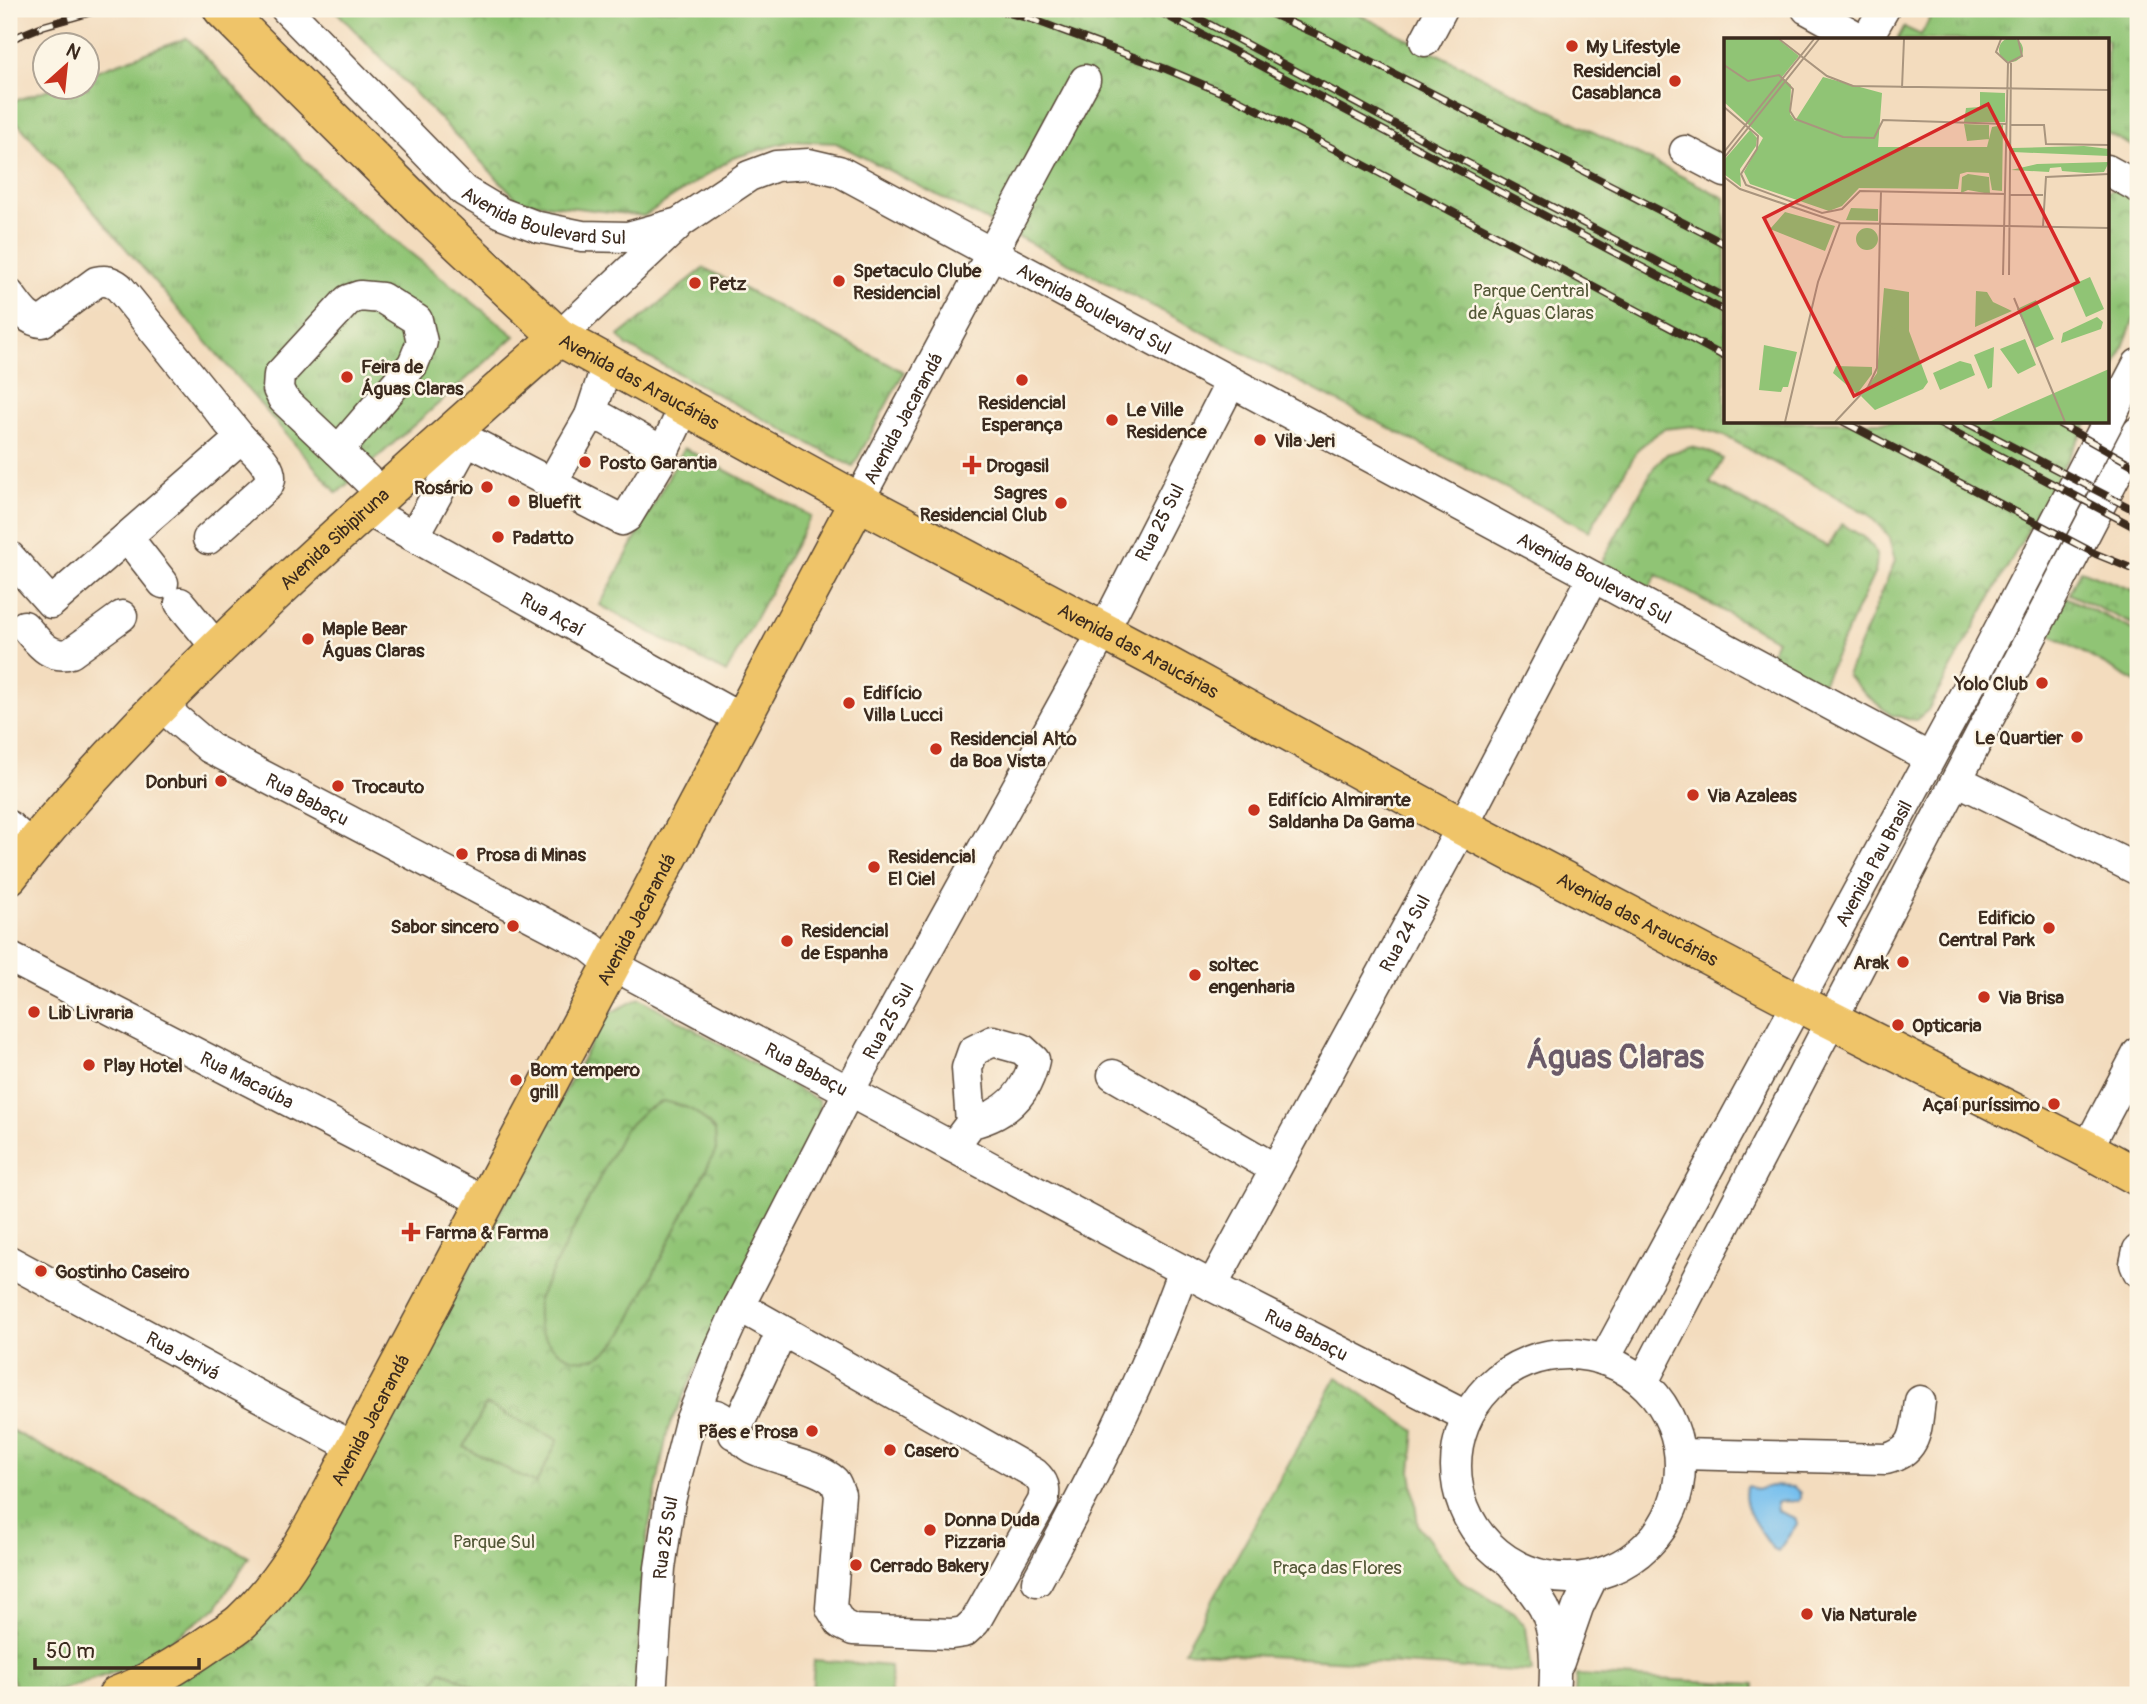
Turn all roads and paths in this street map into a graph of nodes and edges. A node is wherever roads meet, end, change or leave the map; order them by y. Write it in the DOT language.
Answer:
graph roads {
  1 [pos="286,9"];
  2 [pos="1442,9"];
  3 [pos="1807,9"];
  4 [pos="1884,9"];
  5 [pos="232,20"];
  6 [pos="1861,38"];
  7 [pos="1866,38"];
  8 [pos="1425,41"];
  9 [pos="1085,80"];
  10 [pos="1685,150"];
  11 [pos="1724,171"];
  12 [pos="2108,171"];
  13 [pos="2138,187"];
  14 [pos="680,223"];
  15 [pos="993,254"];
  16 [pos="9,294"];
  17 [pos="559,338"];
  18 [pos="607,364"];
  19 [pos="2138,364"];
  20 [pos="1231,382"];
  21 [pos="685,407"];
  22 [pos="590,416"];
  23 [pos="2108,421"];
  24 [pos="2106,424"];
  25 [pos="2138,432"];
  26 [pos="459,436"];
  27 [pos="241,438"];
  28 [pos="338,451"];
  29 [pos="662,454"];
  30 [pos="551,484"];
  31 [pos="858,500"];
  32 [pos="373,502"];
  33 [pos="414,536"];
  34 [pos="127,537"];
  35 [pos="208,539"];
  36 [pos="9,556"];
  37 [pos="1593,577"];
  38 [pos="51,603"];
  39 [pos="122,616"];
  40 [pos="16,632"];
  41 [pos="1103,632"];
  42 [pos="217,648"];
  43 [pos="164,699"];
  44 [pos="741,719"];
  45 [pos="1930,758"];
  46 [pos="1957,780"];
  47 [pos="1461,826"];
  48 [pos="20,837"];
  49 [pos="2138,870"];
  50 [pos="9,876"];
  51 [pos="9,957"];
  52 [pos="611,964"];
  53 [pos="1798,1003"];
  54 [pos="1830,1020"];
  55 [pos="2138,1053"];
  56 [pos="1113,1074"];
  57 [pos="849,1091"];
  58 [pos="971,1123"];
  59 [pos="953,1147"];
  60 [pos="2087,1149"];
  61 [pos="1275,1169"];
  62 [pos="2138,1177"];
  63 [pos="485,1202"];
  64 [pos="2138,1250"];
  65 [pos="9,1261"];
  66 [pos="1183,1270"];
  67 [pos="2138,1271"];
  68 [pos="1212,1286"];
  69 [pos="739,1306"];
  70 [pos="782,1331"];
  71 [pos="1604,1360"];
  72 [pos="1643,1382"];
  73 [pos="704,1389"];
  74 [pos="1920,1401"];
  75 [pos="1466,1416"];
  76 [pos="740,1421"];
  77 [pos="690,1422"];
  78 [pos="355,1448"];
  79 [pos="1680,1454"];
  80 [pos="1511,1563"];
  81 [pos="1593,1576"];
  82 [pos="1037,1581"];
  83 [pos="1555,1684"];
  84 [pos="117,1695"];
  85 [pos="650,1695"];
  1 -- 14 [label="street, Avenida Boulevard Sul"];
  2 -- 8 [label="street"];
  3 -- 6 [label="street"];
  4 -- 7 [label="street"];
  5 -- 17 [label="main road, Avenida das Araucárias"];
  9 -- 15 [label="street, Avenida Jacarandá"];
  10 -- 11 [label="street"];
  12 -- 13 [label="street"];
  14 -- 15 [label="street, Avenida Boulevard Sul"];
  14 -- 17 [label="street, Avenida Sibipiruna"];
  15 -- 20 [label="street, Avenida Boulevard Sul"];
  15 -- 31 [label="street, Avenida Jacarandá"];
  16 -- 27 [label="street"];
  17 -- 18 [label="main road, Avenida das Araucárias"];
  17 -- 26 [label="main road, Avenida Sibipiruna"];
  18 -- 21 [label="main road, Avenida das Araucárias"];
  18 -- 22 [label="street"];
  19 -- 23 [label="street, Avenida Pau Brasil"];
  20 -- 37 [label="street, Avenida Boulevard Sul"];
  20 -- 41 [label="street, Rua 25 Sul"];
  21 -- 29 [label="street"];
  21 -- 31 [label="main road, Avenida das Araucárias"];
  22 -- 29 [label="street"];
  22 -- 30 [label="street"];
  24 -- 45 [label="street, Avenida Pau Brasil"];
  25 -- 46 [label="street, Avenida Pau Brasil"];
  26 -- 30 [label="street"];
  26 -- 32 [label="main road, Avenida Sibipiruna"];
  26 -- 33 [label="street"];
  27 -- 34 [label="street"];
  27 -- 35 [label="street"];
  28 -- 28 [label="street, Rua Açaí"];
  28 -- 32 [label="street, Rua Açaí"];
  29 -- 30 [label="street"];
  31 -- 41 [label="main road, Avenida das Araucárias"];
  31 -- 44 [label="main road, Avenida Jacarandá"];
  32 -- 33 [label="street, Rua Açaí"];
  32 -- 42 [label="main road, Avenida Sibipiruna"];
  33 -- 44 [label="street, Rua Açaí"];
  34 -- 38 [label="street"];
  34 -- 42 [label="street"];
  36 -- 38 [label="street"];
  37 -- 45 [label="street, Avenida Boulevard Sul"];
  37 -- 47 [label="street, Rua 24 Sul"];
  38 -- 40 [label="street"];
  39 -- 40 [label="street"];
  41 -- 47 [label="main road, Avenida das Araucárias"];
  41 -- 57 [label="street, Rua 25 Sul"];
  42 -- 43 [label="main road, Avenida Sibipiruna"];
  43 -- 48 [label="main road, Avenida Sibipiruna"];
  43 -- 52 [label="street, Rua Babaçu"];
  44 -- 52 [label="main road, Avenida Jacarandá"];
  45 -- 53 [label="street, Avenida Pau Brasil"];
  46 -- 49 [label="street"];
  46 -- 54 [label="street, Avenida Pau Brasil"];
  47 -- 53 [label="main road, Avenida das Araucárias"];
  47 -- 61 [label="street, Rua 24 Sul"];
  48 -- 50 [label="main road, Avenida Sibipiruna"];
  51 -- 63 [label="street, Rua Macaúba"];
  52 -- 57 [label="street, Rua Babaçu"];
  52 -- 63 [label="main road, Avenida Jacarandá"];
  53 -- 54 [label="main road, Avenida das Araucárias"];
  53 -- 71 [label="street, Avenida Pau Brasil"];
  54 -- 60 [label="main road, Avenida das Araucárias"];
  54 -- 72 [label="street, Avenida Pau Brasil"];
  55 -- 60 [label="street"];
  56 -- 61 [label="street"];
  57 -- 59 [label="street, Rua Babaçu"];
  57 -- 69 [label="street, Rua 25 Sul"];
  58 -- 59 [label="street"];
  59 -- 66 [label="street, Rua Babaçu"];
  60 -- 62 [label="main road, Avenida das Araucárias"];
  61 -- 68 [label="street, Rua 24 Sul"];
  63 -- 78 [label="main road, Avenida Jacarandá"];
  64 -- 67 [label="street"];
  65 -- 78 [label="street, Rua Jerivá"];
  66 -- 68 [label="street, Rua Babaçu"];
  66 -- 82 [label="street"];
  68 -- 75 [label="street, Rua Babaçu"];
  69 -- 70 [label="street"];
  69 -- 73 [label="street, Rua 25 Sul"];
  70 -- 76 [label="street"];
  70 -- 76 [label="street"];
  71 -- 72 [label="street"];
  71 -- 75 [label="street"];
  72 -- 79 [label="street"];
  73 -- 76 [label="street"];
  73 -- 77 [label="street, Rua 25 Sul"];
  74 -- 79 [label="street"];
  75 -- 80 [label="street"];
  76 -- 77 [label="street"];
  77 -- 85 [label="street, Rua 25 Sul"];
  78 -- 84 [label="main road, Avenida Jacarandá"];
  79 -- 81 [label="street"];
  80 -- 81 [label="street"];
  80 -- 83 [label="street"];
  81 -- 83 [label="street"];
}
